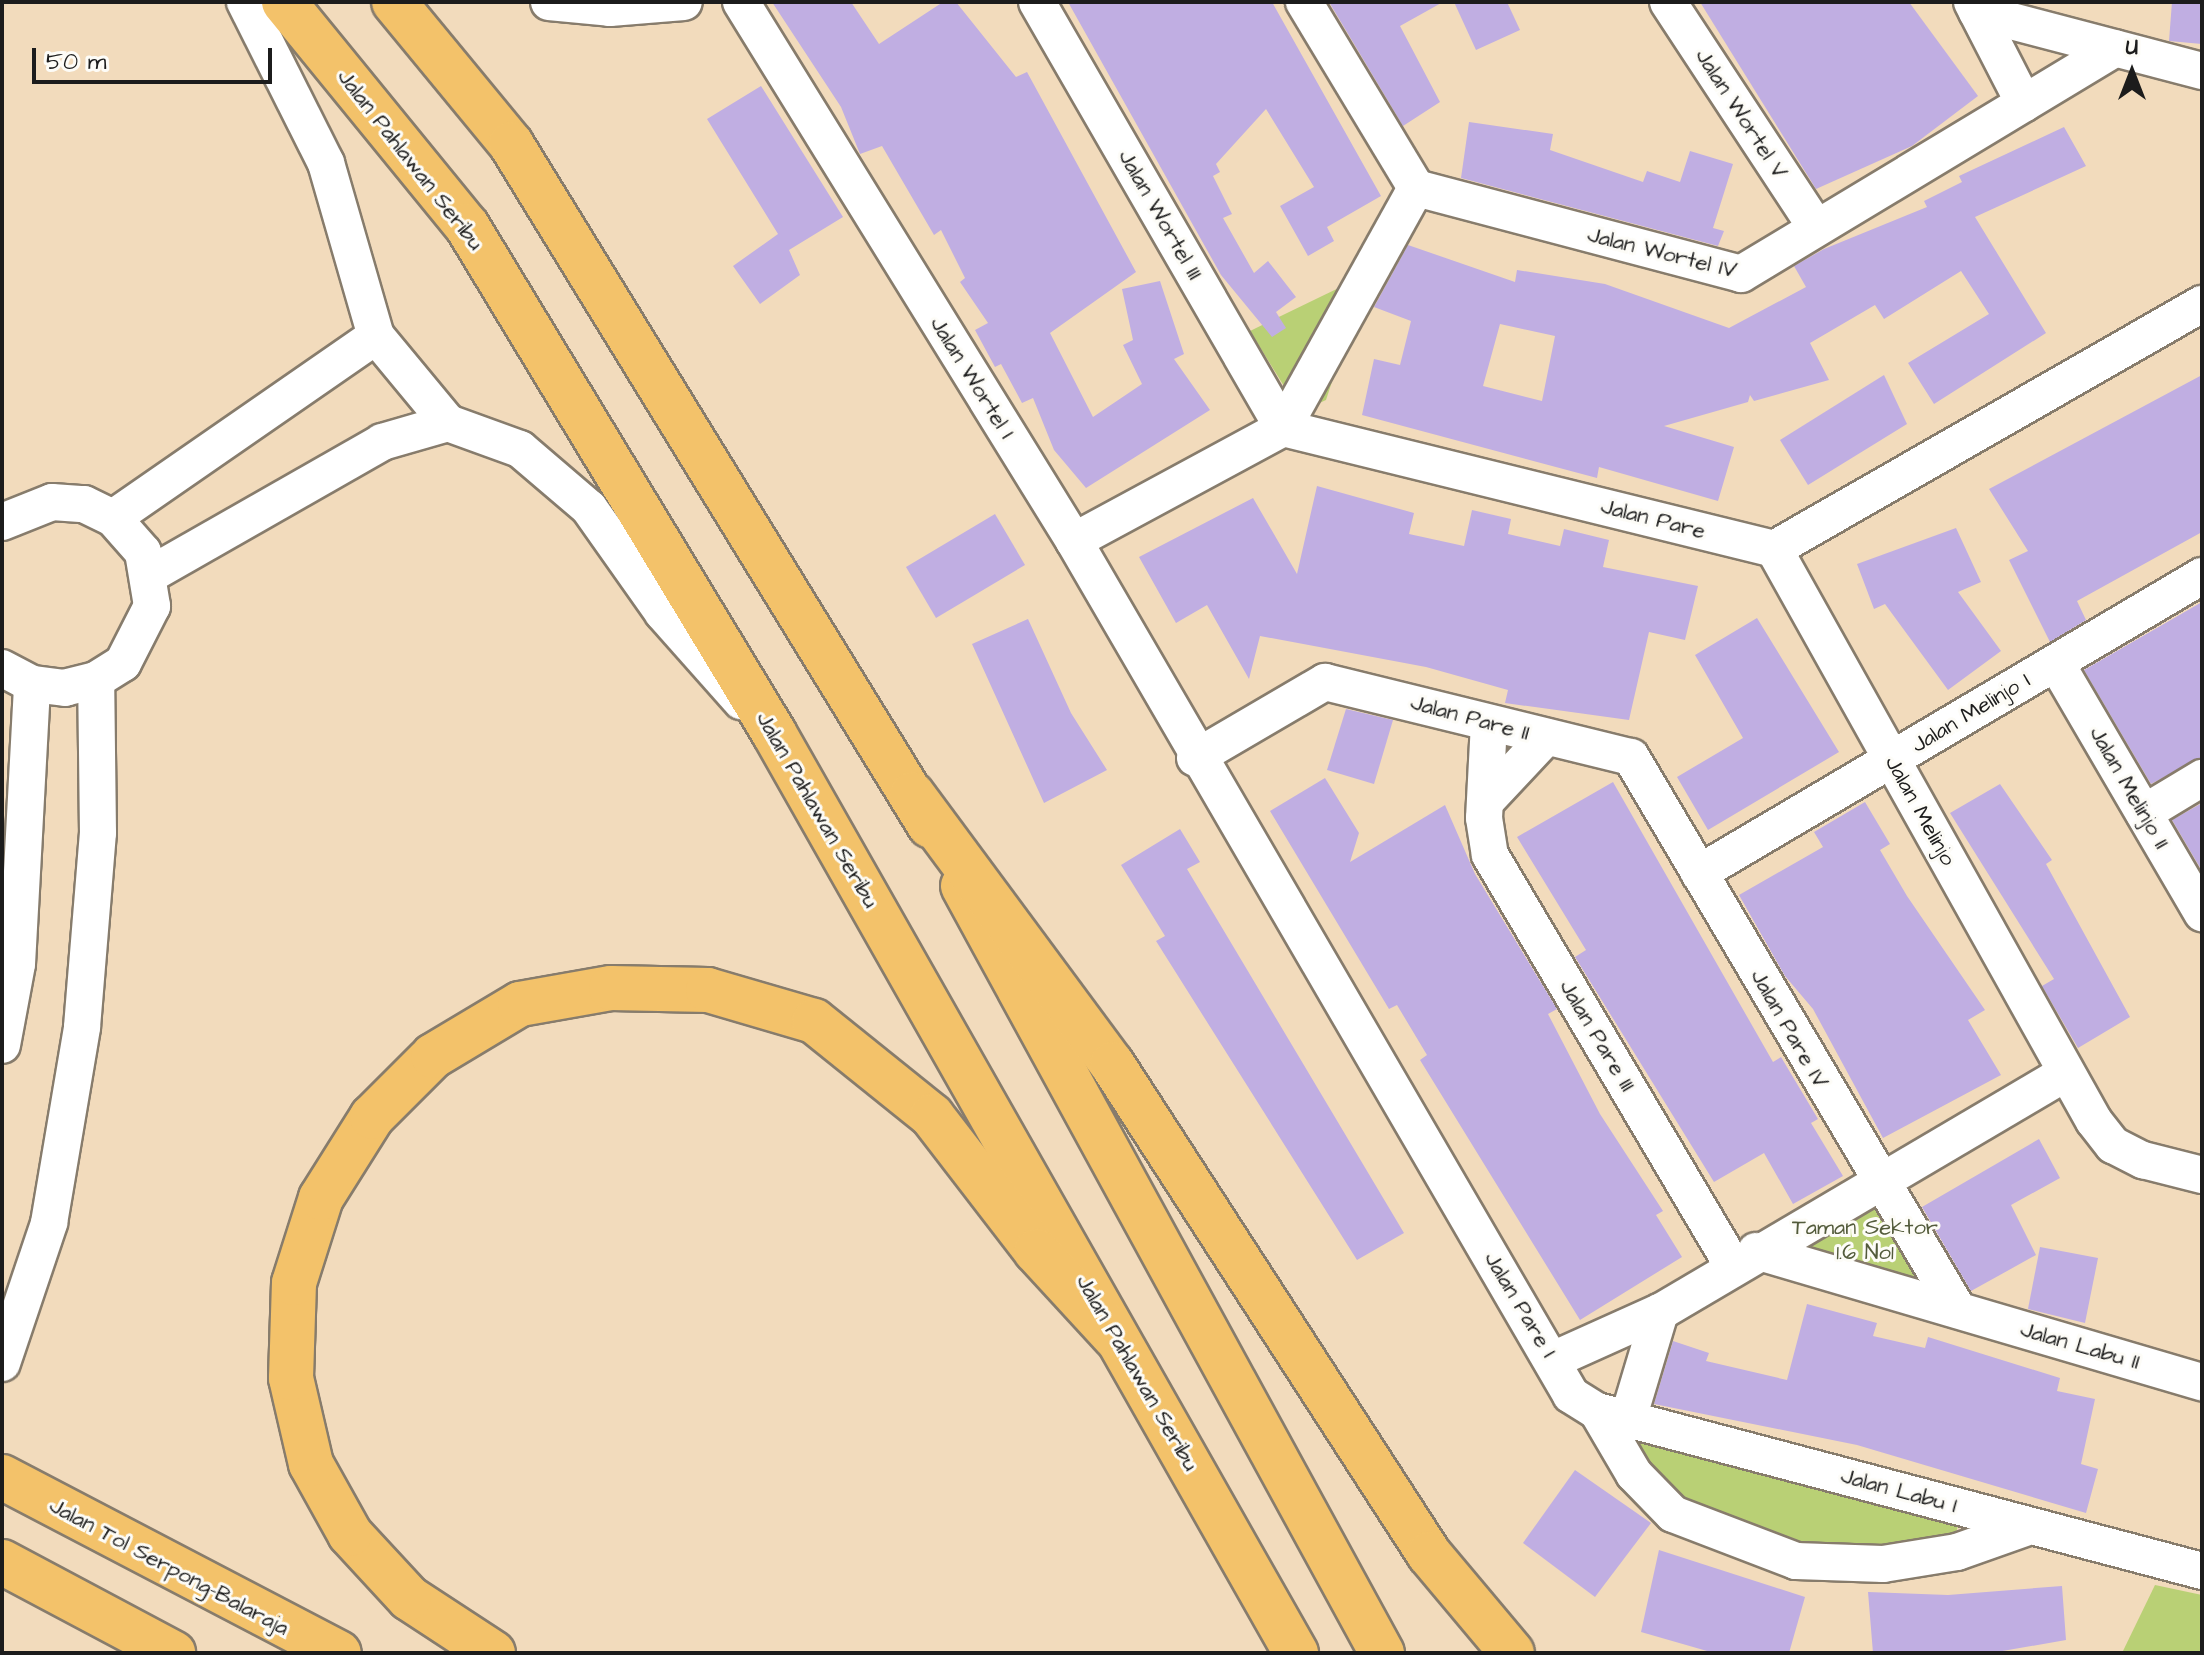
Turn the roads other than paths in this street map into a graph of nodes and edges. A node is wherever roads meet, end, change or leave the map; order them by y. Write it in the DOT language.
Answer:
graph roads {
  1 [pos="245,2"];
  2 [pos="284,2"];
  3 [pos="394,2"];
  4 [pos="549,2"];
  5 [pos="684,2"];
  6 [pos="741,2"];
  7 [pos="1037,2"];
  8 [pos="1304,2"];
  9 [pos="1668,2"];
  10 [pos="1975,7"];
  11 [pos="2032,26"];
  12 [pos="2115,48"];
  13 [pos="2000,57"];
  14 [pos="2202,71"];
  15 [pos="2024,103"];
  16 [pos="1416,188"];
  17 [pos="1815,226"];
  18 [pos="2202,304"];
  19 [pos="376,336"];
  20 [pos="448,423"];
  21 [pos="1283,428"];
  22 [pos="113,518"];
  23 [pos="2,522"];
  24 [pos="1074,541"];
  25 [pos="1774,549"];
  26 [pos="151,574"];
  27 [pos="2202,576"];
  28 [pos="2056,663"];
  29 [pos="17,676"];
  30 [pos="96,680"];
  31 [pos="1489,723"];
  32 [pos="774,733"];
  33 [pos="1546,737"];
  34 [pos="1195,758"];
  35 [pos="1892,760"];
  36 [pos="2202,778"];
  37 [pos="912,794"];
  38 [pos="1488,799"];
  39 [pos="2144,813"];
  40 [pos="1699,873"];
  41 [pos="2202,913"];
  42 [pos="2,1045"];
  43 [pos="2065,1073"];
  44 [pos="2202,1175"];
  45 [pos="1880,1185"];
  46 [pos="1744,1259"];
  47 [pos="1958,1310"];
  48 [pos="1660,1312"];
  49 [pos="1115,1337"];
  50 [pos="1553,1360"];
  51 [pos="2,1363"];
  52 [pos="2202,1382"];
  53 [pos="1612,1415"];
  54 [pos="2,1477"];
  55 [pos="2031,1526"];
  56 [pos="2,1562"];
  57 [pos="2202,1571"];
  58 [pos="173,1653"];
  59 [pos="339,1653"];
  60 [pos="493,1653"];
  61 [pos="1296,1653"];
  62 [pos="1382,1653"];
  63 [pos="1512,1653"];
  1 -- 19 [label="street"];
  2 -- 32 [label="main road, Jalan Pahlawan Seribu"];
  3 -- 37 [label="main road"];
  4 -- 5 [label="street"];
  6 -- 24 [label="street, Jalan Wortel I"];
  7 -- 21 [label="street, Jalan Wortel III"];
  8 -- 16 [label="street"];
  9 -- 17 [label="street, Jalan Wortel V"];
  10 -- 11 [label="street"];
  10 -- 13 [label="street"];
  11 -- 12 [label="street"];
  11 -- 13 [label="street"];
  12 -- 14 [label="street"];
  12 -- 15 [label="street, Jalan Wortel IV"];
  13 -- 15 [label="street"];
  15 -- 17 [label="street, Jalan Wortel IV"];
  16 -- 17 [label="street, Jalan Wortel IV"];
  16 -- 21 [label="street"];
  18 -- 25 [label="street"];
  19 -- 20 [label="street"];
  19 -- 22 [label="street"];
  20 -- 26 [label="street"];
  20 -- 32 [label="street"];
  21 -- 24 [label="street"];
  21 -- 25 [label="street, Jalan Pare"];
  22 -- 23 [label="street"];
  22 -- 26 [label="street"];
  24 -- 34 [label="street, Jalan Wortel I"];
  25 -- 35 [label="street, Jalan Melinjo"];
  26 -- 30 [label="street"];
  27 -- 28 [label="street, Jalan Melinjo I"];
  28 -- 35 [label="street, Jalan Melinjo I"];
  28 -- 39 [label="street, Jalan Melinjo II"];
  29 -- 30 [label="street"];
  29 -- 42 [label="street"];
  30 -- 51 [label="street"];
  31 -- 33 [label="street, Jalan Pare II"];
  31 -- 34 [label="street, Jalan Pare II"];
  31 -- 38 [label="street, Jalan Pare III"];
  32 -- 49 [label="main road, Jalan Pahlawan Seribu"];
  33 -- 38 [label="street"];
  33 -- 40 [label="street, Jalan Pare II"];
  34 -- 50 [label="street, Jalan Pare I"];
  35 -- 40 [label="street, Jalan Melinjo I"];
  35 -- 43 [label="street, Jalan Melinjo"];
  36 -- 39 [label="street"];
  37 -- 62 [label="main road"];
  37 -- 63 [label="main road"];
  38 -- 46 [label="street, Jalan Pare III"];
  39 -- 41 [label="street, Jalan Melinjo II"];
  40 -- 45 [label="street, Jalan Pare IV"];
  43 -- 44 [label="street, Jalan Melinjo"];
  43 -- 45 [label="street"];
  45 -- 46 [label="street"];
  45 -- 47 [label="street"];
  46 -- 47 [label="street, Jalan Labu II"];
  46 -- 48 [label="street"];
  47 -- 52 [label="street, Jalan Labu II"];
  48 -- 50 [label="street"];
  48 -- 53 [label="street"];
  49 -- 60 [label="main road"];
  49 -- 61 [label="main road, Jalan Pahlawan Seribu"];
  50 -- 53 [label="street, Jalan Pare I"];
  53 -- 55 [label="street, Jalan Labu I"];
  53 -- 55 [label="street, Jalan Pare I"];
  54 -- 59 [label="main road, Jalan Tol Serpong–Balaraja"];
  55 -- 57 [label="street, Jalan Labu I"];
  56 -- 58 [label="main road"];
}
